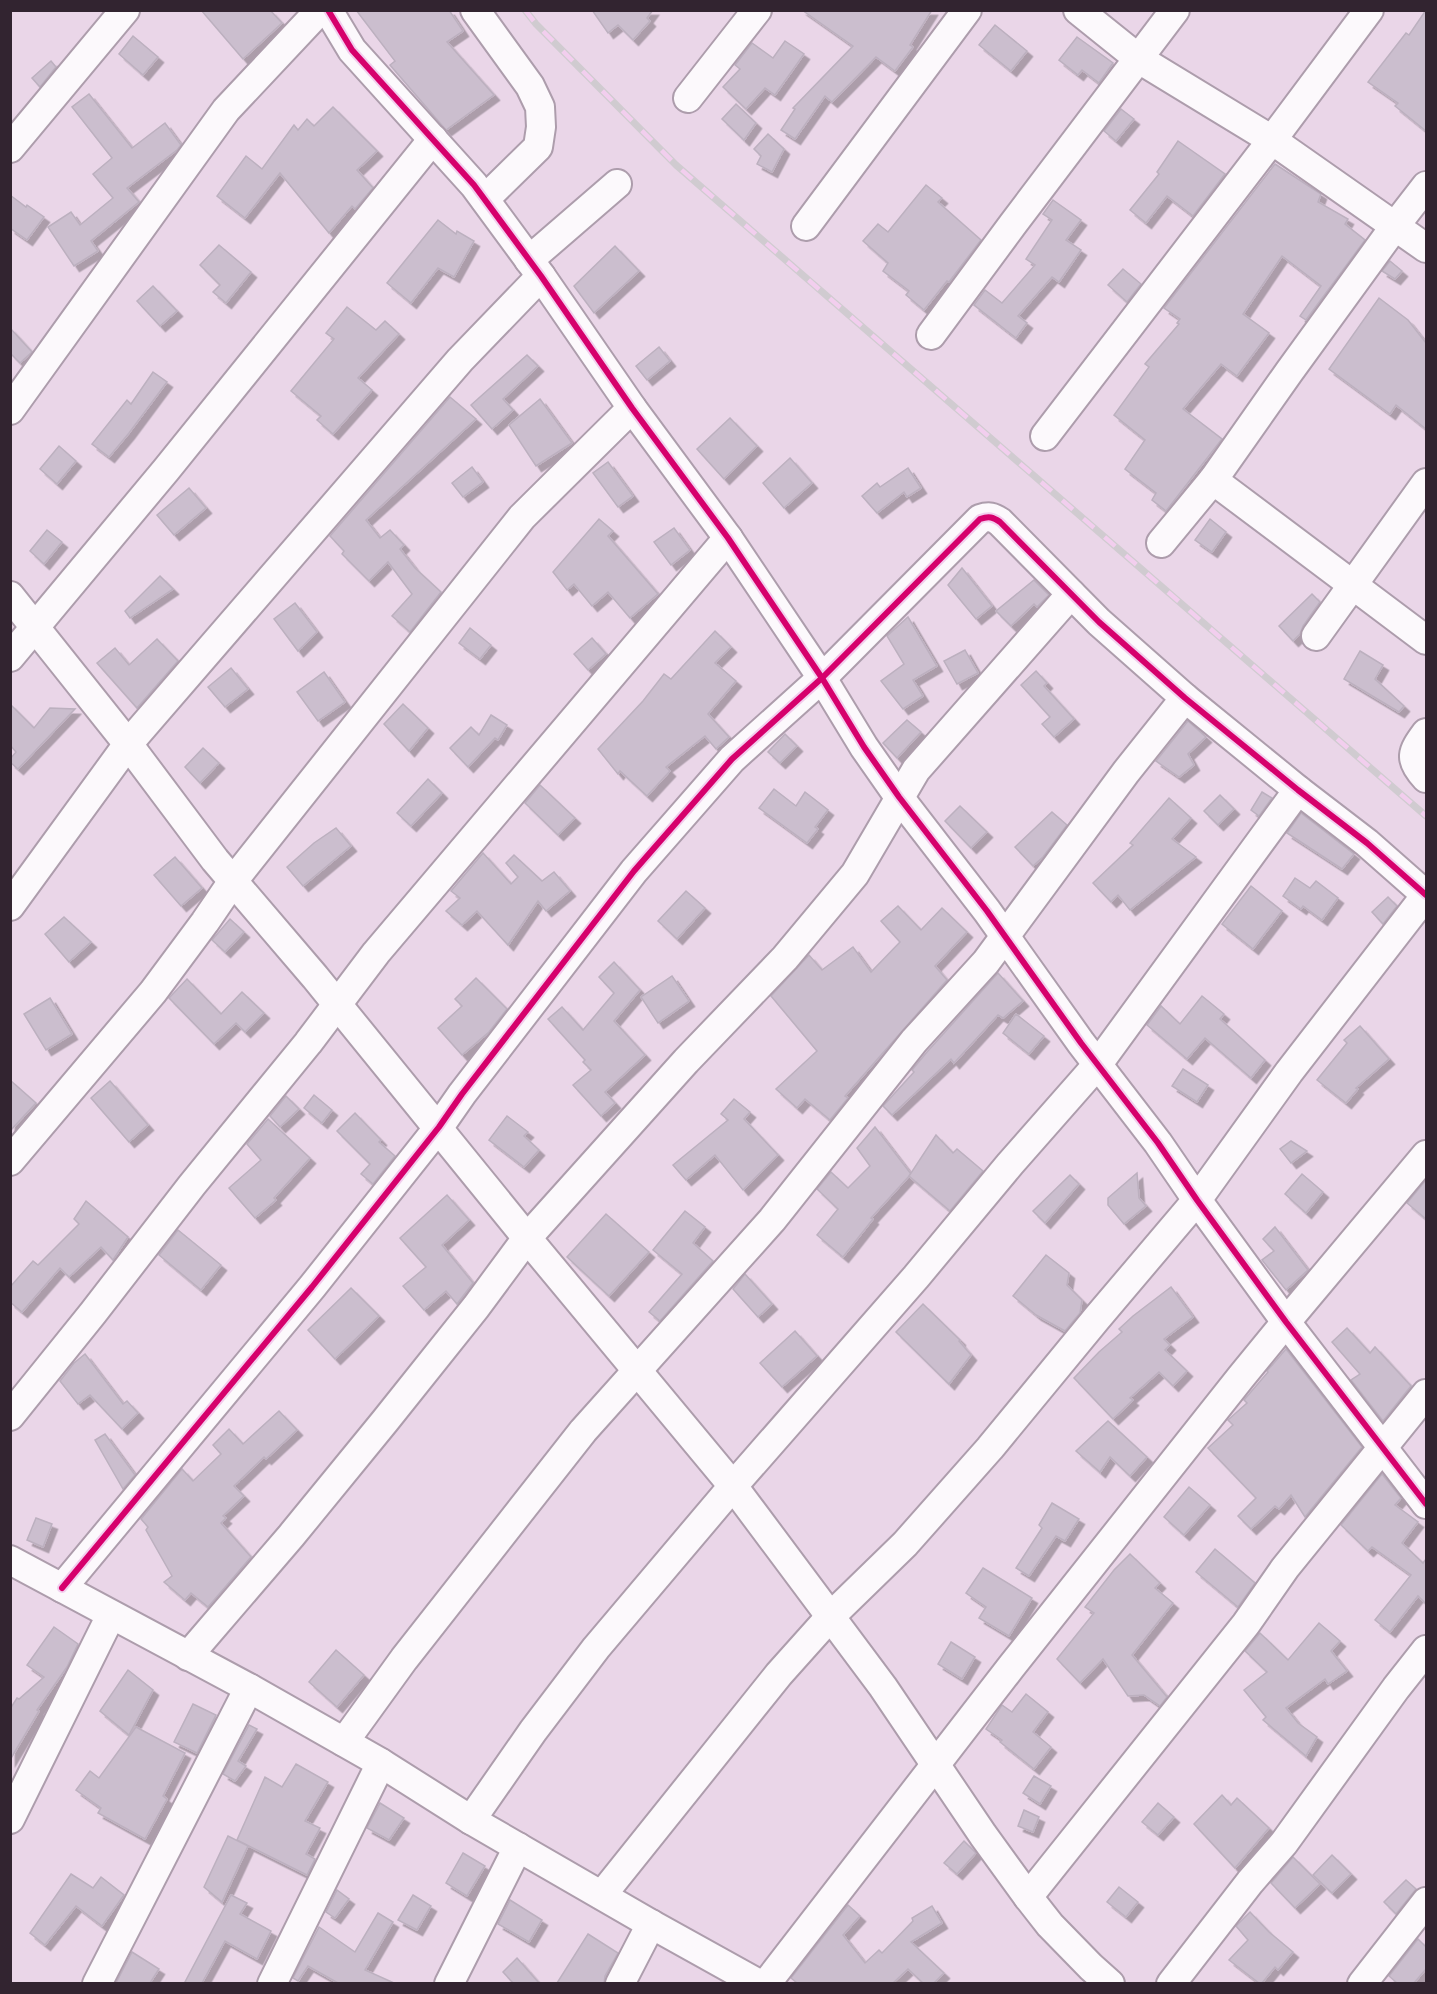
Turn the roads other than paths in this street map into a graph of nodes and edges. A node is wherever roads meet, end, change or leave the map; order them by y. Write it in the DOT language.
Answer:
graph roads {
  1 [pos="125,10"];
  2 [pos="320,10"];
  3 [pos="328,10"];
  4 [pos="474,10"];
  5 [pos="757,10"];
  6 [pos="967,10"];
  7 [pos="1078,10"];
  8 [pos="1175,10"];
  9 [pos="1369,10"];
  10 [pos="1139,59"];
  11 [pos="688,98"];
  12 [pos="433,139"];
  13 [pos="1272,140"];
  14 [pos="10,148"];
  15 [pos="617,184"];
  16 [pos="1426,186"];
  17 [pos="485,199"];
  18 [pos="806,226"];
  19 [pos="1395,226"];
  20 [pos="1426,248"];
  21 [pos="535,268"];
  22 [pos="931,335"];
  23 [pos="632,408"];
  24 [pos="10,410"];
  25 [pos="1045,436"];
  26 [pos="1213,480"];
  27 [pos="1426,483"];
  28 [pos="728,538"];
  29 [pos="1161,543"];
  30 [pos="1353,585"];
  31 [pos="1071,594"];
  32 [pos="10,596"];
  33 [pos="35,628"];
  34 [pos="1316,636"];
  35 [pos="1426,640"];
  36 [pos="10,657"];
  37 [pos="822,678"];
  38 [pos="1185,698"];
  39 [pos="1426,733"];
  40 [pos="128,744"];
  41 [pos="1426,778"];
  42 [pos="1298,790"];
  43 [pos="898,797"];
  44 [pos="233,881"];
  45 [pos="1426,895"];
  46 [pos="10,906"];
  47 [pos="1005,938"];
  48 [pos="337,1003"];
  49 [pos="1098,1064"];
  50 [pos="439,1127"];
  51 [pos="1426,1155"];
  52 [pos="10,1161"];
  53 [pos="1197,1200"];
  54 [pos="527,1238"];
  55 [pos="1286,1322"];
  56 [pos="638,1370"];
  57 [pos="1426,1394"];
  58 [pos="10,1416"];
  59 [pos="1383,1449"];
  60 [pos="733,1486"];
  61 [pos="1426,1504"];
  62 [pos="10,1560"];
  63 [pos="62,1588"];
  64 [pos="111,1616"];
  65 [pos="830,1617"];
  66 [pos="1426,1650"];
  67 [pos="188,1656"];
  68 [pos="249,1688"];
  69 [pos="344,1742"];
  70 [pos="381,1763"];
  71 [pos="936,1766"];
  72 [pos="10,1819"];
  73 [pos="471,1820"];
  74 [pos="518,1847"];
  75 [pos="602,1895"];
  76 [pos="1028,1897"];
  77 [pos="1426,1902"];
  78 [pos="651,1924"];
  79 [pos="97,1983"];
  80 [pos="272,1983"];
  81 [pos="449,1983"];
  82 [pos="620,1983"];
  83 [pos="759,1983"];
  84 [pos="766,1983"];
  85 [pos="1110,1983"];
  86 [pos="1171,1983"];
  87 [pos="1362,1983"];
  1 -- 14 [label="street"];
  2 -- 24 [label="street"];
  3 -- 12 [label="street"];
  4 -- 17 [label="street"];
  5 -- 11 [label="street"];
  6 -- 18 [label="street"];
  7 -- 10 [label="street"];
  8 -- 10 [label="street"];
  9 -- 13 [label="street"];
  10 -- 13 [label="street"];
  10 -- 22 [label="street"];
  12 -- 17 [label="street"];
  12 -- 33 [label="street"];
  13 -- 19 [label="street"];
  13 -- 25 [label="street"];
  15 -- 21 [label="street"];
  16 -- 19 [label="street"];
  17 -- 21 [label="street"];
  19 -- 20 [label="street"];
  19 -- 26 [label="street"];
  21 -- 23 [label="street"];
  21 -- 40 [label="street"];
  23 -- 28 [label="street"];
  23 -- 44 [label="street"];
  26 -- 29 [label="street"];
  26 -- 30 [label="street"];
  27 -- 30 [label="street"];
  28 -- 37 [label="street"];
  28 -- 48 [label="street"];
  30 -- 34 [label="street"];
  30 -- 35 [label="street"];
  31 -- 37 [label="street"];
  31 -- 38 [label="street"];
  31 -- 43 [label="street"];
  32 -- 33 [label="street"];
  33 -- 36 [label="street"];
  33 -- 40 [label="street"];
  37 -- 43 [label="street"];
  37 -- 50 [label="street"];
  38 -- 42 [label="street"];
  38 -- 47 [label="street"];
  39 -- 41 [label="street"];
  40 -- 44 [label="street"];
  40 -- 46 [label="street"];
  42 -- 45 [label="street"];
  42 -- 49 [label="street"];
  43 -- 47 [label="street"];
  43 -- 54 [label="street"];
  44 -- 48 [label="street"];
  44 -- 52 [label="street"];
  45 -- 53 [label="street"];
  47 -- 49 [label="street"];
  47 -- 56 [label="street"];
  48 -- 50 [label="street"];
  48 -- 58 [label="street"];
  49 -- 53 [label="street"];
  49 -- 60 [label="street"];
  50 -- 54 [label="street"];
  50 -- 63 [label="street"];
  51 -- 55 [label="street"];
  53 -- 55 [label="street"];
  53 -- 65 [label="street"];
  54 -- 56 [label="street"];
  54 -- 67 [label="street"];
  55 -- 59 [label="street"];
  55 -- 71 [label="street"];
  56 -- 60 [label="street"];
  56 -- 69 [label="street"];
  57 -- 59 [label="street"];
  59 -- 61 [label="street"];
  59 -- 76 [label="street"];
  60 -- 65 [label="street"];
  60 -- 73 [label="street"];
  62 -- 63 [label="street"];
  63 -- 64 [label="street"];
  64 -- 67 [label="street"];
  64 -- 72 [label="street"];
  65 -- 71 [label="street"];
  65 -- 75 [label="street"];
  66 -- 86 [label="street"];
  67 -- 68 [label="street"];
  68 -- 69 [label="street"];
  68 -- 79 [label="street"];
  69 -- 70 [label="street"];
  70 -- 73 [label="street"];
  70 -- 80 [label="street"];
  71 -- 76 [label="street"];
  71 -- 84 [label="street"];
  73 -- 74 [label="street"];
  74 -- 75 [label="street"];
  74 -- 81 [label="street"];
  75 -- 78 [label="street"];
  76 -- 85 [label="street"];
  77 -- 87 [label="street"];
  78 -- 82 [label="street"];
  78 -- 83 [label="street"];
}
